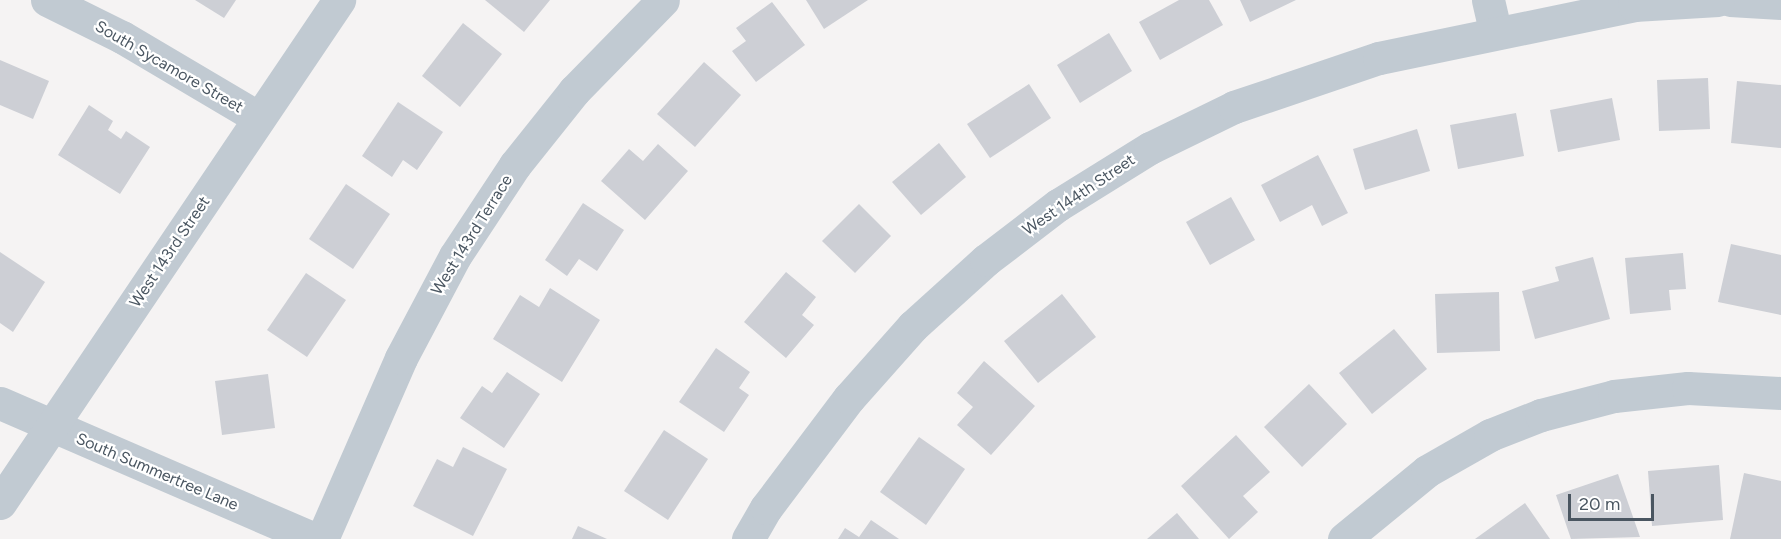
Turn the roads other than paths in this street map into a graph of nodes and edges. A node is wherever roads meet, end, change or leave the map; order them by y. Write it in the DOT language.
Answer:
graph roads {
  1 [pos="47,0"];
  2 [pos="339,0"];
  3 [pos="663,0"];
  4 [pos="1488,0"];
  5 [pos="1718,0"];
  6 [pos="1730,0"];
  7 [pos="1781,3"];
  8 [pos="1495,31"];
  9 [pos="259,118"];
  10 [pos="1781,393"];
  11 [pos="0,403"];
  12 [pos="52,427"];
  13 [pos="0,503"];
  14 [pos="315,539"];
  15 [pos="322,539"];
  16 [pos="748,539"];
  17 [pos="1344,539"];
  1 -- 9 [label="street, South Sycamore Street"];
  2 -- 9 [label="street, West 143rd Street"];
  3 -- 15 [label="street, West 143rd Terrace"];
  4 -- 8 [label="street"];
  5 -- 8 [label="street, West 144th Street"];
  6 -- 7 [label="street"];
  8 -- 16 [label="street, West 144th Street"];
  9 -- 12 [label="street, West 143rd Street"];
  10 -- 17 [label="street"];
  11 -- 12 [label="street, South Summertree Lane"];
  12 -- 13 [label="street, West 143rd Street"];
  12 -- 14 [label="street, South Summertree Lane"];
}
